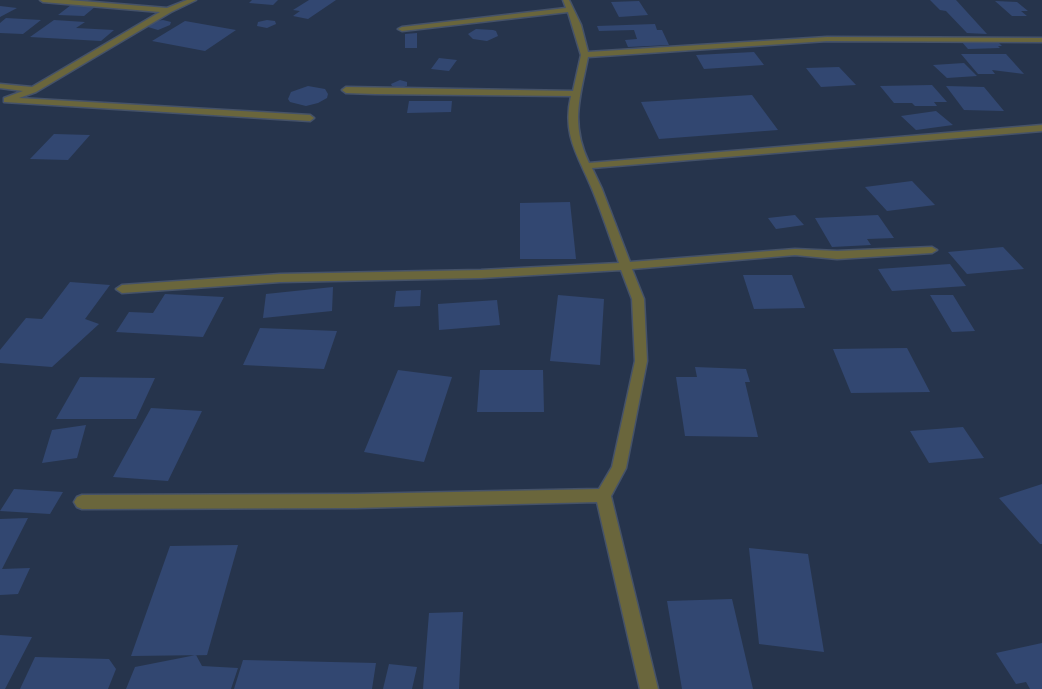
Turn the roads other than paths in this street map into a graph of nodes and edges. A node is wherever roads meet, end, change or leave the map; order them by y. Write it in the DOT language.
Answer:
graph roads {
  1 [pos="43,0"];
  2 [pos="193,0"];
  3 [pos="568,5"];
  4 [pos="168,10"];
  5 [pos="402,29"];
  6 [pos="1042,40"];
  7 [pos="585,55"];
  8 [pos="0,86"];
  9 [pos="33,90"];
  10 [pos="346,90"];
  11 [pos="576,94"];
  12 [pos="3,101"];
  13 [pos="310,118"];
  14 [pos="1042,128"];
  15 [pos="586,166"];
  16 [pos="932,250"];
  17 [pos="625,266"];
  18 [pos="122,289"];
  19 [pos="603,496"];
  20 [pos="82,502"];
  21 [pos="649,689"];
  1 -- 4 [label="street"];
  2 -- 4 [label="street"];
  3 -- 5 [label="street"];
  3 -- 7 [label="street"];
  4 -- 9 [label="street"];
  6 -- 7 [label="street"];
  7 -- 11 [label="street"];
  8 -- 9 [label="street"];
  9 -- 12 [label="street"];
  10 -- 11 [label="street"];
  11 -- 15 [label="street"];
  12 -- 13 [label="street"];
  14 -- 15 [label="street"];
  15 -- 17 [label="street"];
  16 -- 17 [label="street"];
  17 -- 18 [label="street"];
  17 -- 19 [label="street"];
  19 -- 20 [label="street"];
  19 -- 21 [label="street"];
}
